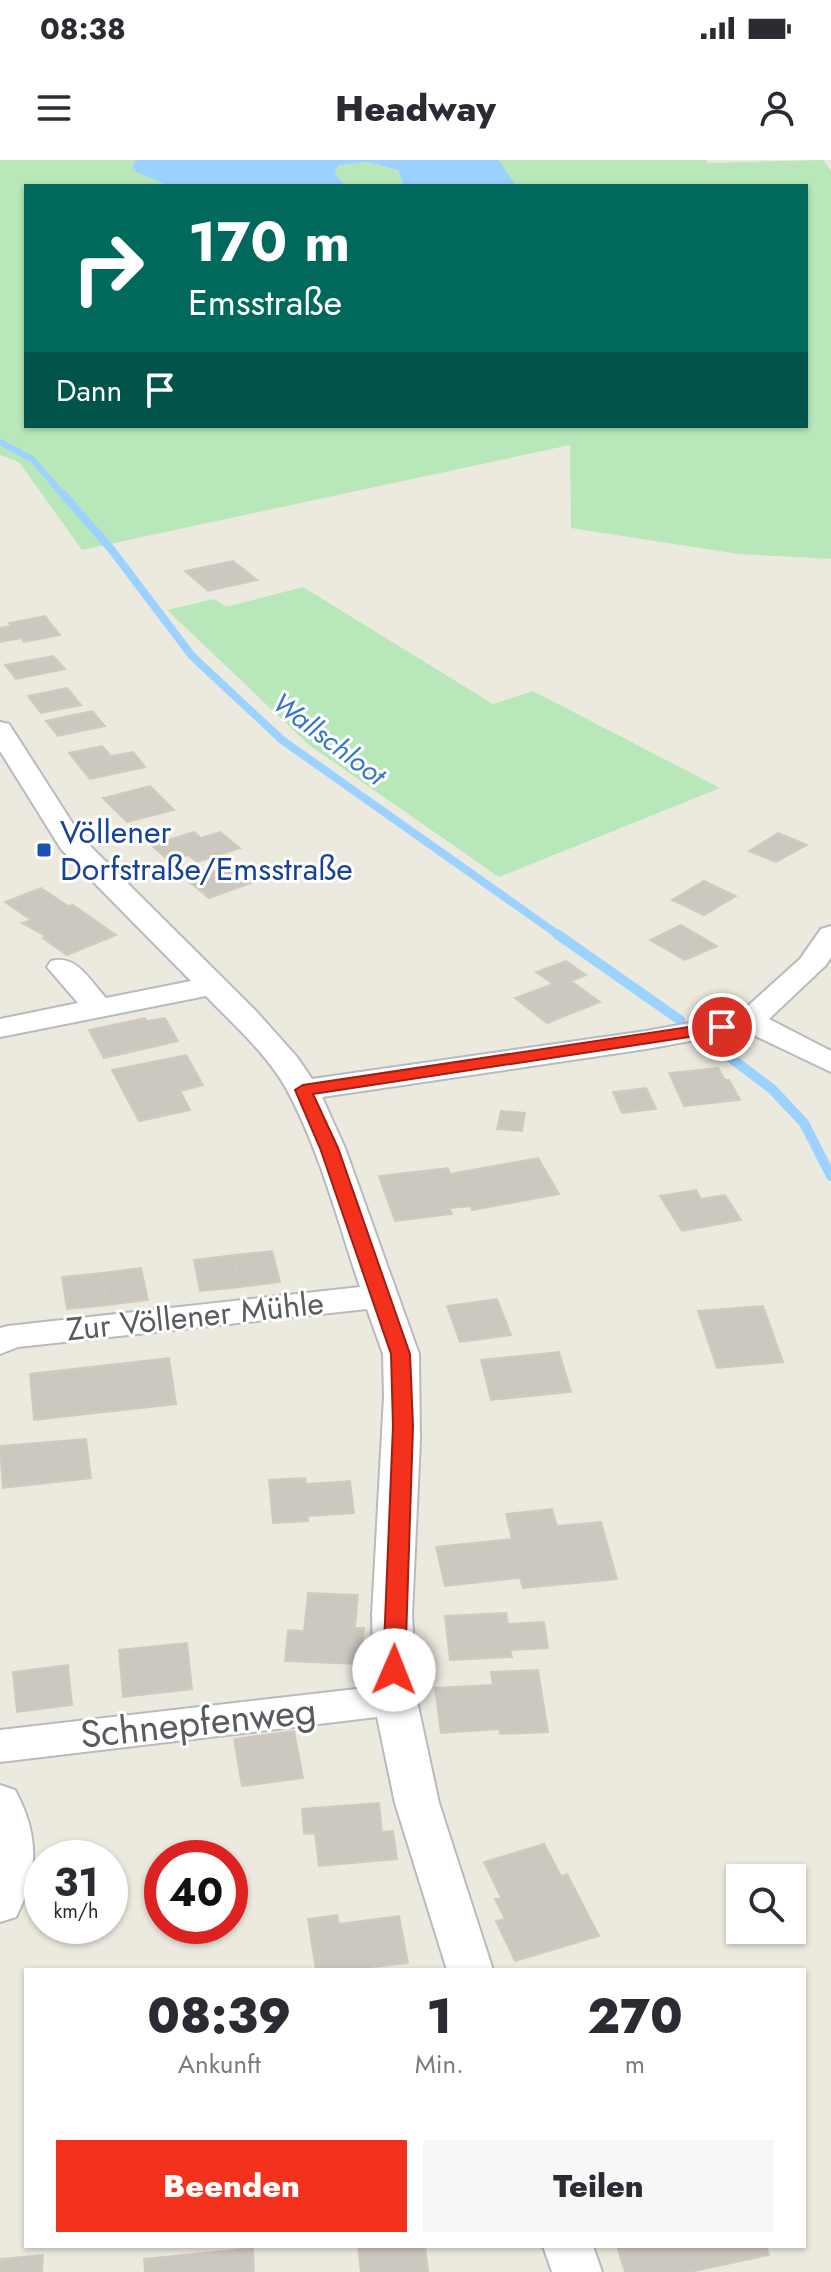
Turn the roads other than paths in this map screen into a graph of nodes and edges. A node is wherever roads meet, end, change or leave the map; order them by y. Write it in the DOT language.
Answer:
graph roads {
  1 [pos="0,730"];
  2 [pos="831,935"];
  3 [pos="62,967"];
  4 [pos="213,986"];
  5 [pos="99,1009"];
  6 [pos="749,1021"];
  7 [pos="0,1028"];
  8 [pos="831,1063"];
  9 [pos="303,1090"];
  10 [pos="381,1296"];
  11 [pos="3,1337"];
  12 [pos="396,1700"];
  13 [pos="0,1746"];
  14 [pos="0,1802"];
  15 [pos="0,1904"];
  16 [pos="469,1968"];
  17 [pos="569,2248"];
  18 [pos="577,2272"];
  1 -- 4 [label="street"];
  2 -- 6 [label="street"];
  3 -- 5 [label="street"];
  4 -- 5 [label="street"];
  4 -- 9 [label="street"];
  5 -- 7 [label="street"];
  6 -- 8 [label="street"];
  6 -- 9 [label="street"];
  9 -- 10 [label="street"];
  10 -- 11 [label="street, Zur Völlener Mühle"];
  10 -- 12 [label="street"];
  12 -- 13 [label="street, Schnepfenweg"];
  12 -- 16 [label="street"];
  14 -- 15 [label="street"];
  17 -- 18 [label="street"];
}
